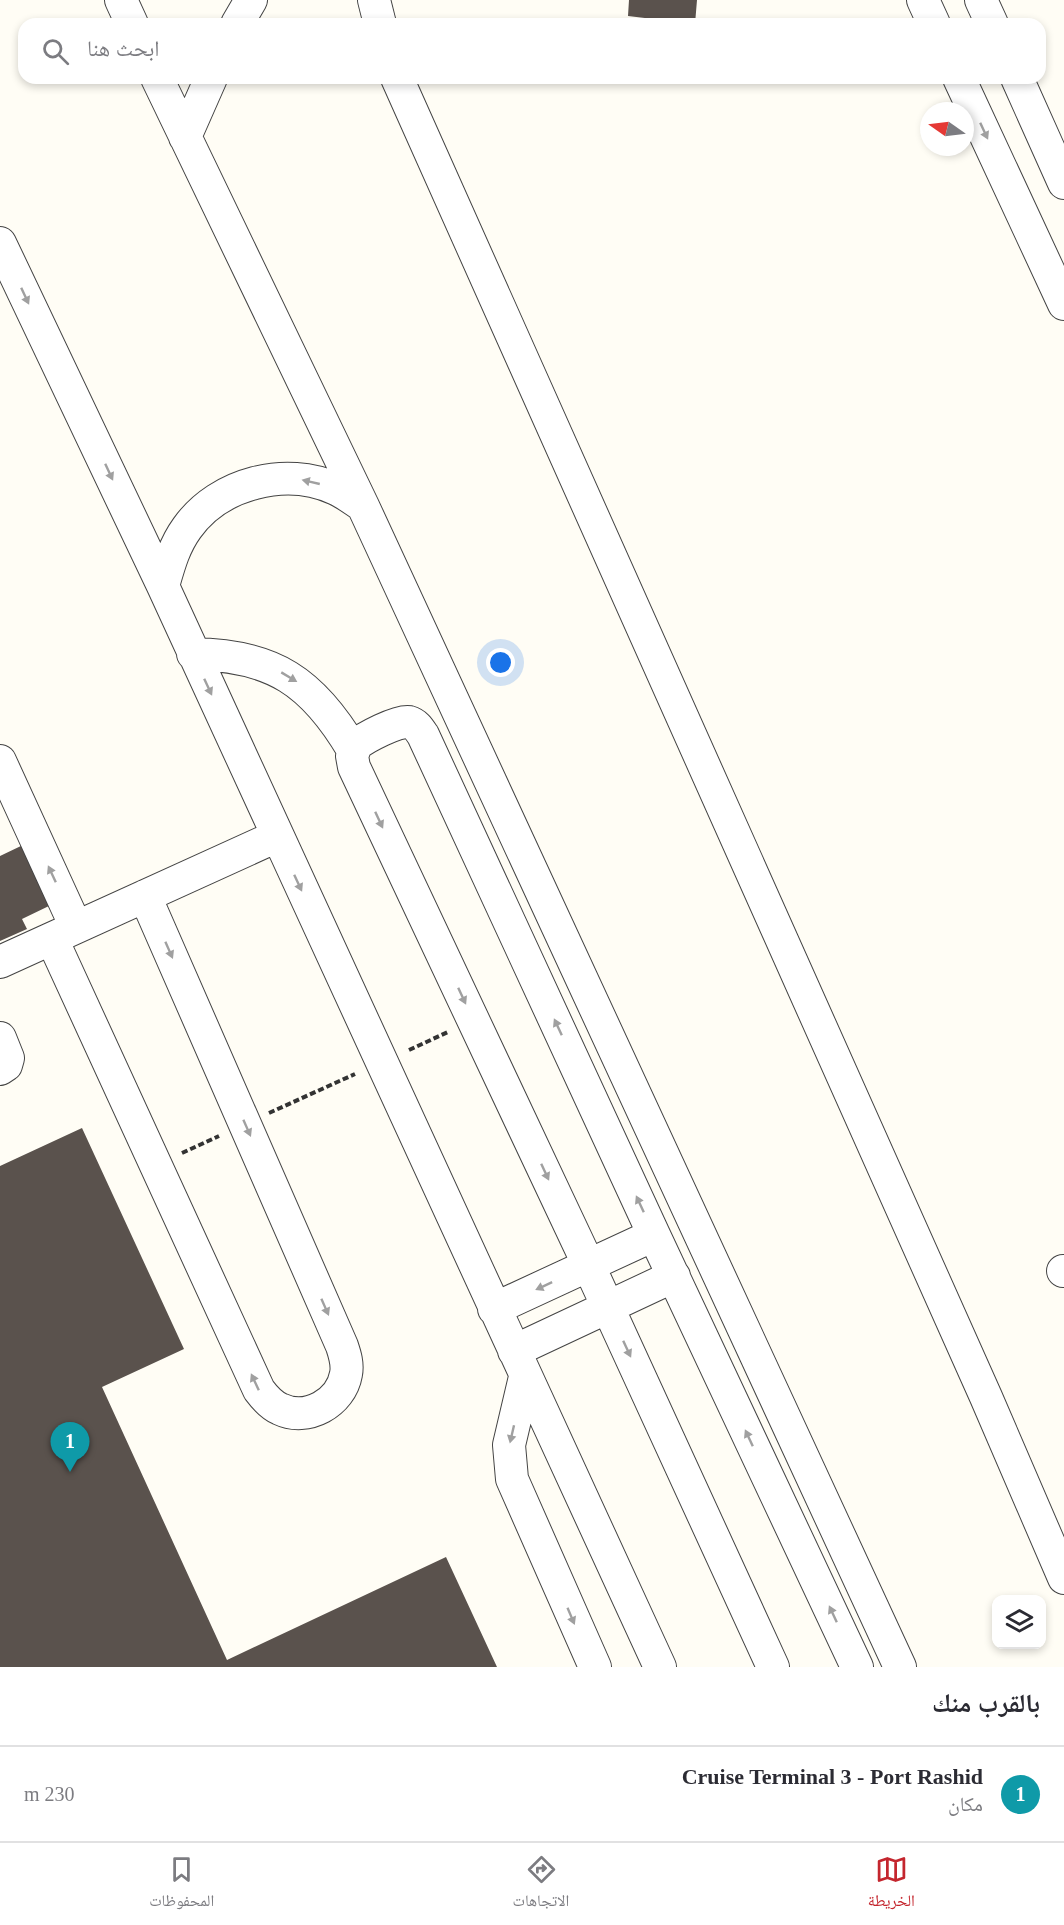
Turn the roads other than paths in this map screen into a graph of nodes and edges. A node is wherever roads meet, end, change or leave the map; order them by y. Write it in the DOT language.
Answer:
graph roads {
  1 [pos="121,0"];
  2 [pos="251,0"];
  3 [pos="374,0"];
  4 [pos="923,0"];
  5 [pos="981,0"];
  6 [pos="129,18"];
  7 [pos="240,18"];
  8 [pos="378,18"];
  9 [pos="931,18"];
  10 [pos="989,18"];
  11 [pos="160,84"];
  12 [pos="208,84"];
  13 [pos="400,84"];
  14 [pos="962,84"];
  15 [pos="1020,84"];
  16 [pos="185,137"];
  17 [pos="1064,183"];
  18 [pos="0,243"];
  19 [pos="1064,304"];
  20 [pos="363,506"];
  21 [pos="163,586"];
  22 [pos="193,654"];
  23 [pos="353,750"];
  24 [pos="0,762"];
  25 [pos="277,836"];
  26 [pos="145,896"];
  27 [pos="64,933"];
  28 [pos="0,962"];
  29 [pos="0,1038"];
  30 [pos="0,1069"];
  31 [pos="654,1235"];
  32 [pos="589,1266"];
  33 [pos="674,1276"];
  34 [pos="608,1307"];
  35 [pos="494,1309"];
  36 [pos="520,1364"];
  37 [pos="1064,1578"];
  38 [pos="595,1667"];
  39 [pos="660,1667"];
  40 [pos="773,1667"];
  41 [pos="857,1667"];
  42 [pos="900,1667"];
  1 -- 6 [label="street"];
  2 -- 7 [label="street"];
  3 -- 8 [label="street"];
  4 -- 9 [label="street"];
  5 -- 10 [label="street"];
  11 -- 16 [label="street"];
  12 -- 16 [label="street"];
  13 -- 37 [label="street"];
  14 -- 19 [label="street, one-way"];
  15 -- 17 [label="street"];
  16 -- 20 [label="street"];
  18 -- 21 [label="street, one-way"];
  20 -- 21 [label="street, one-way"];
  20 -- 42 [label="street"];
  21 -- 22 [label="street"];
  22 -- 23 [label="street, one-way"];
  22 -- 25 [label="street, one-way"];
  31 -- 23 [label="street, one-way"];
  23 -- 32 [label="street, one-way"];
  27 -- 24 [label="street, one-way"];
  25 -- 26 [label="street"];
  25 -- 35 [label="street, one-way"];
  26 -- 27 [label="street"];
  26 -- 27 [label="street, one-way"];
  27 -- 28 [label="street"];
  29 -- 30 [label="street"];
  31 -- 32 [label="street"];
  31 -- 33 [label="street"];
  32 -- 34 [label="street"];
  32 -- 35 [label="street, one-way"];
  33 -- 34 [label="street"];
  41 -- 33 [label="street, one-way"];
  34 -- 36 [label="street"];
  34 -- 40 [label="street, one-way"];
  35 -- 36 [label="street"];
  36 -- 38 [label="street, one-way"];
  36 -- 39 [label="street"];
}
